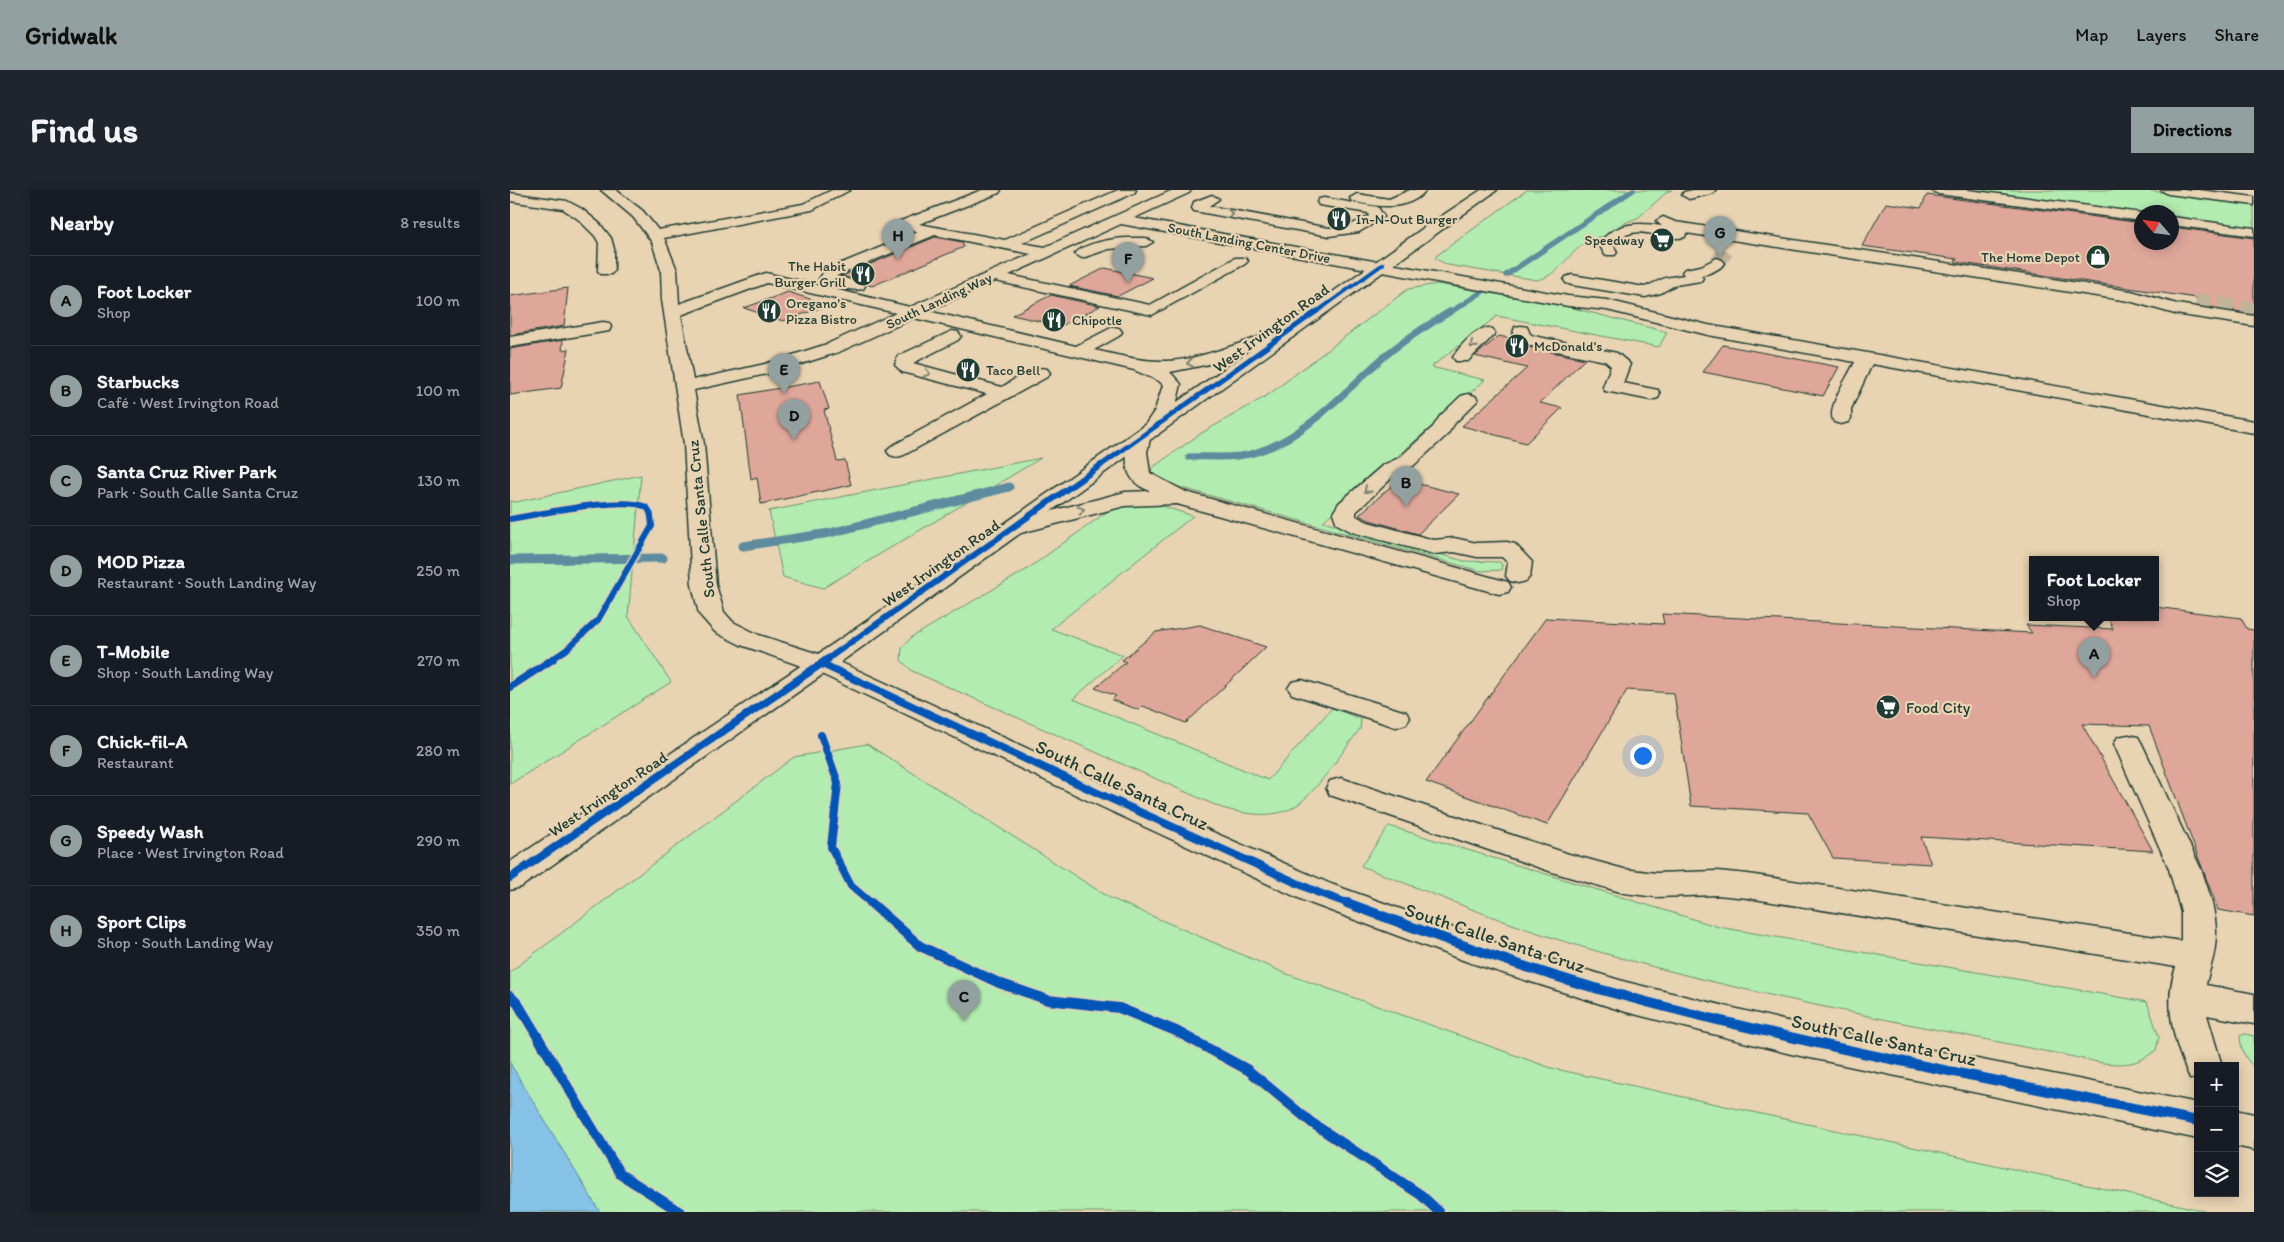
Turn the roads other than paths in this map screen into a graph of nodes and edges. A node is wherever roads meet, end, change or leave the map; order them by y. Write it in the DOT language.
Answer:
graph roads {
  1 [pos="608,190"];
  2 [pos="843,190"];
  3 [pos="994,190"];
  4 [pos="1129,190"];
  5 [pos="1184,190"];
  6 [pos="1419,190"];
  7 [pos="1490,190"];
  8 [pos="1709,190"];
  9 [pos="1938,190"];
  10 [pos="2168,190"];
  11 [pos="2223,190"];
  12 [pos="569,193"];
  13 [pos="2254,194"];
  14 [pos="1689,195"];
  15 [pos="1321,196"];
  16 [pos="510,197"];
  17 [pos="1212,199"];
  18 [pos="541,201"];
  19 [pos="2254,201"];
  20 [pos="1137,211"];
  21 [pos="2134,216"];
  22 [pos="1119,219"];
  23 [pos="1662,221"];
  24 [pos="2179,222"];
  25 [pos="933,231"];
  26 [pos="2254,232"];
  27 [pos="654,235"];
  28 [pos="1146,242"];
  29 [pos="1005,245"];
  30 [pos="1727,250"];
  31 [pos="1128,251"];
  32 [pos="1046,252"];
  33 [pos="1610,252"];
  34 [pos="1240,261"];
  35 [pos="1384,263"];
  36 [pos="1717,264"];
  37 [pos="606,270"];
  38 [pos="1048,270"];
  39 [pos="993,276"];
  40 [pos="1572,280"];
  41 [pos="894,294"];
  42 [pos="2151,300"];
  43 [pos="2196,301"];
  44 [pos="1164,303"];
  45 [pos="673,312"];
  46 [pos="914,312"];
  47 [pos="2254,322"];
  48 [pos="603,327"];
  49 [pos="1521,331"];
  50 [pos="1113,332"];
  51 [pos="1287,333"];
  52 [pos="1486,334"];
  53 [pos="952,336"];
  54 [pos="510,342"];
  55 [pos="1080,351"];
  56 [pos="1462,358"];
  57 [pos="1866,358"];
  58 [pos="1140,366"];
  59 [pos="1041,374"];
  60 [pos="685,387"];
  61 [pos="1004,393"];
  62 [pos="1651,394"];
  63 [pos="1468,400"];
  64 [pos="1841,418"];
  65 [pos="2254,427"];
  66 [pos="1145,435"];
  67 [pos="897,451"];
  68 [pos="1178,497"];
  69 [pos="1016,527"];
  70 [pos="822,664"];
  71 [pos="1302,688"];
  72 [pos="1396,718"];
  73 [pos="2128,744"];
  74 [pos="1341,788"];
  75 [pos="510,878"];
  76 [pos="2196,957"];
  77 [pos="2187,996"];
  78 [pos="2254,1008"];
  79 [pos="2202,1062"];
  80 [pos="2194,1120"];
  81 [pos="2239,1129"];
  82 [pos="2254,1132"];
  1 -- 27 [label="main road, South Calle Santa Cruz"];
  2 -- 27 [label="main road"];
  3 -- 25 [label="main road"];
  4 -- 29 [label="main road"];
  5 -- 20 [label="main road, South Landing Way"];
  6 -- 15 [label="main road"];
  7 -- 35 [label="main road, West Irvington Road"];
  8 -- 14 [label="main road"];
  9 -- 21 [label="main road"];
  10 -- 19 [label="main road"];
  11 -- 13 [label="main road"];
  12 -- 18 [label="main road"];
  17 -- 15 [label="main road, one-way"];
  16 -- 18 [label="main road"];
  18 -- 37 [label="main road"];
  20 -- 22 [label="main road, South Landing Way"];
  20 -- 35 [label="main road, South Landing Center Drive"];
  22 -- 32 [label="main road, South Landing Way"];
  22 -- 35 [label="main road, South Landing Center Drive"];
  23 -- 42 [label="main road"];
  24 -- 26 [label="main road"];
  25 -- 29 [label="main road"];
  25 -- 41 [label="main road"];
  27 -- 45 [label="main road, South Calle Santa Cruz"];
  28 -- 31 [label="main road"];
  29 -- 32 [label="main road"];
  30 -- 33 [label="main road"];
  32 -- 39 [label="main road, South Landing Way"];
  34 -- 44 [label="main road"];
  35 -- 51 [label="main road, West Irvington Road"];
  35 -- 57 [label="main road"];
  36 -- 40 [label="main road"];
  38 -- 44 [label="main road"];
  39 -- 44 [label="main road"];
  39 -- 46 [label="main road, South Landing Way"];
  42 -- 43 [label="main road"];
  42 -- 47 [label="main road"];
  45 -- 46 [label="main road"];
  45 -- 60 [label="main road, South Calle Santa Cruz"];
  46 -- 55 [label="main road"];
  46 -- 60 [label="main road, South Landing Way"];
  48 -- 54 [label="main road"];
  49 -- 62 [label="main road"];
  50 -- 55 [label="main road"];
  51 -- 58 [label="main road, one-way"];
  51 -- 66 [label="main road, West Irvington Road"];
  52 -- 56 [label="main road, one-way"];
  53 -- 61 [label="main road, one-way"];
  55 -- 58 [label="main road"];
  57 -- 64 [label="main road"];
  57 -- 65 [label="main road"];
  58 -- 66 [label="main road"];
  59 -- 61 [label="main road"];
  60 -- 70 [label="main road, South Calle Santa Cruz"];
  61 -- 67 [label="main road"];
  63 -- 68 [label="main road, one-way"];
  66 -- 68 [label="main road"];
  66 -- 69 [label="main road, West Irvington Road"];
  69 -- 68 [label="main road, one-way"];
  69 -- 70 [label="main road, West Irvington Road"];
  70 -- 75 [label="main road, West Irvington Road"];
  70 -- 80 [label="main road, South Calle Santa Cruz"];
  71 -- 72 [label="main road"];
  73 -- 76 [label="main road"];
  74 -- 76 [label="main road"];
  76 -- 77 [label="main road"];
  77 -- 78 [label="main road"];
  77 -- 79 [label="main road"];
  81 -- 82 [label="main road"];
}
